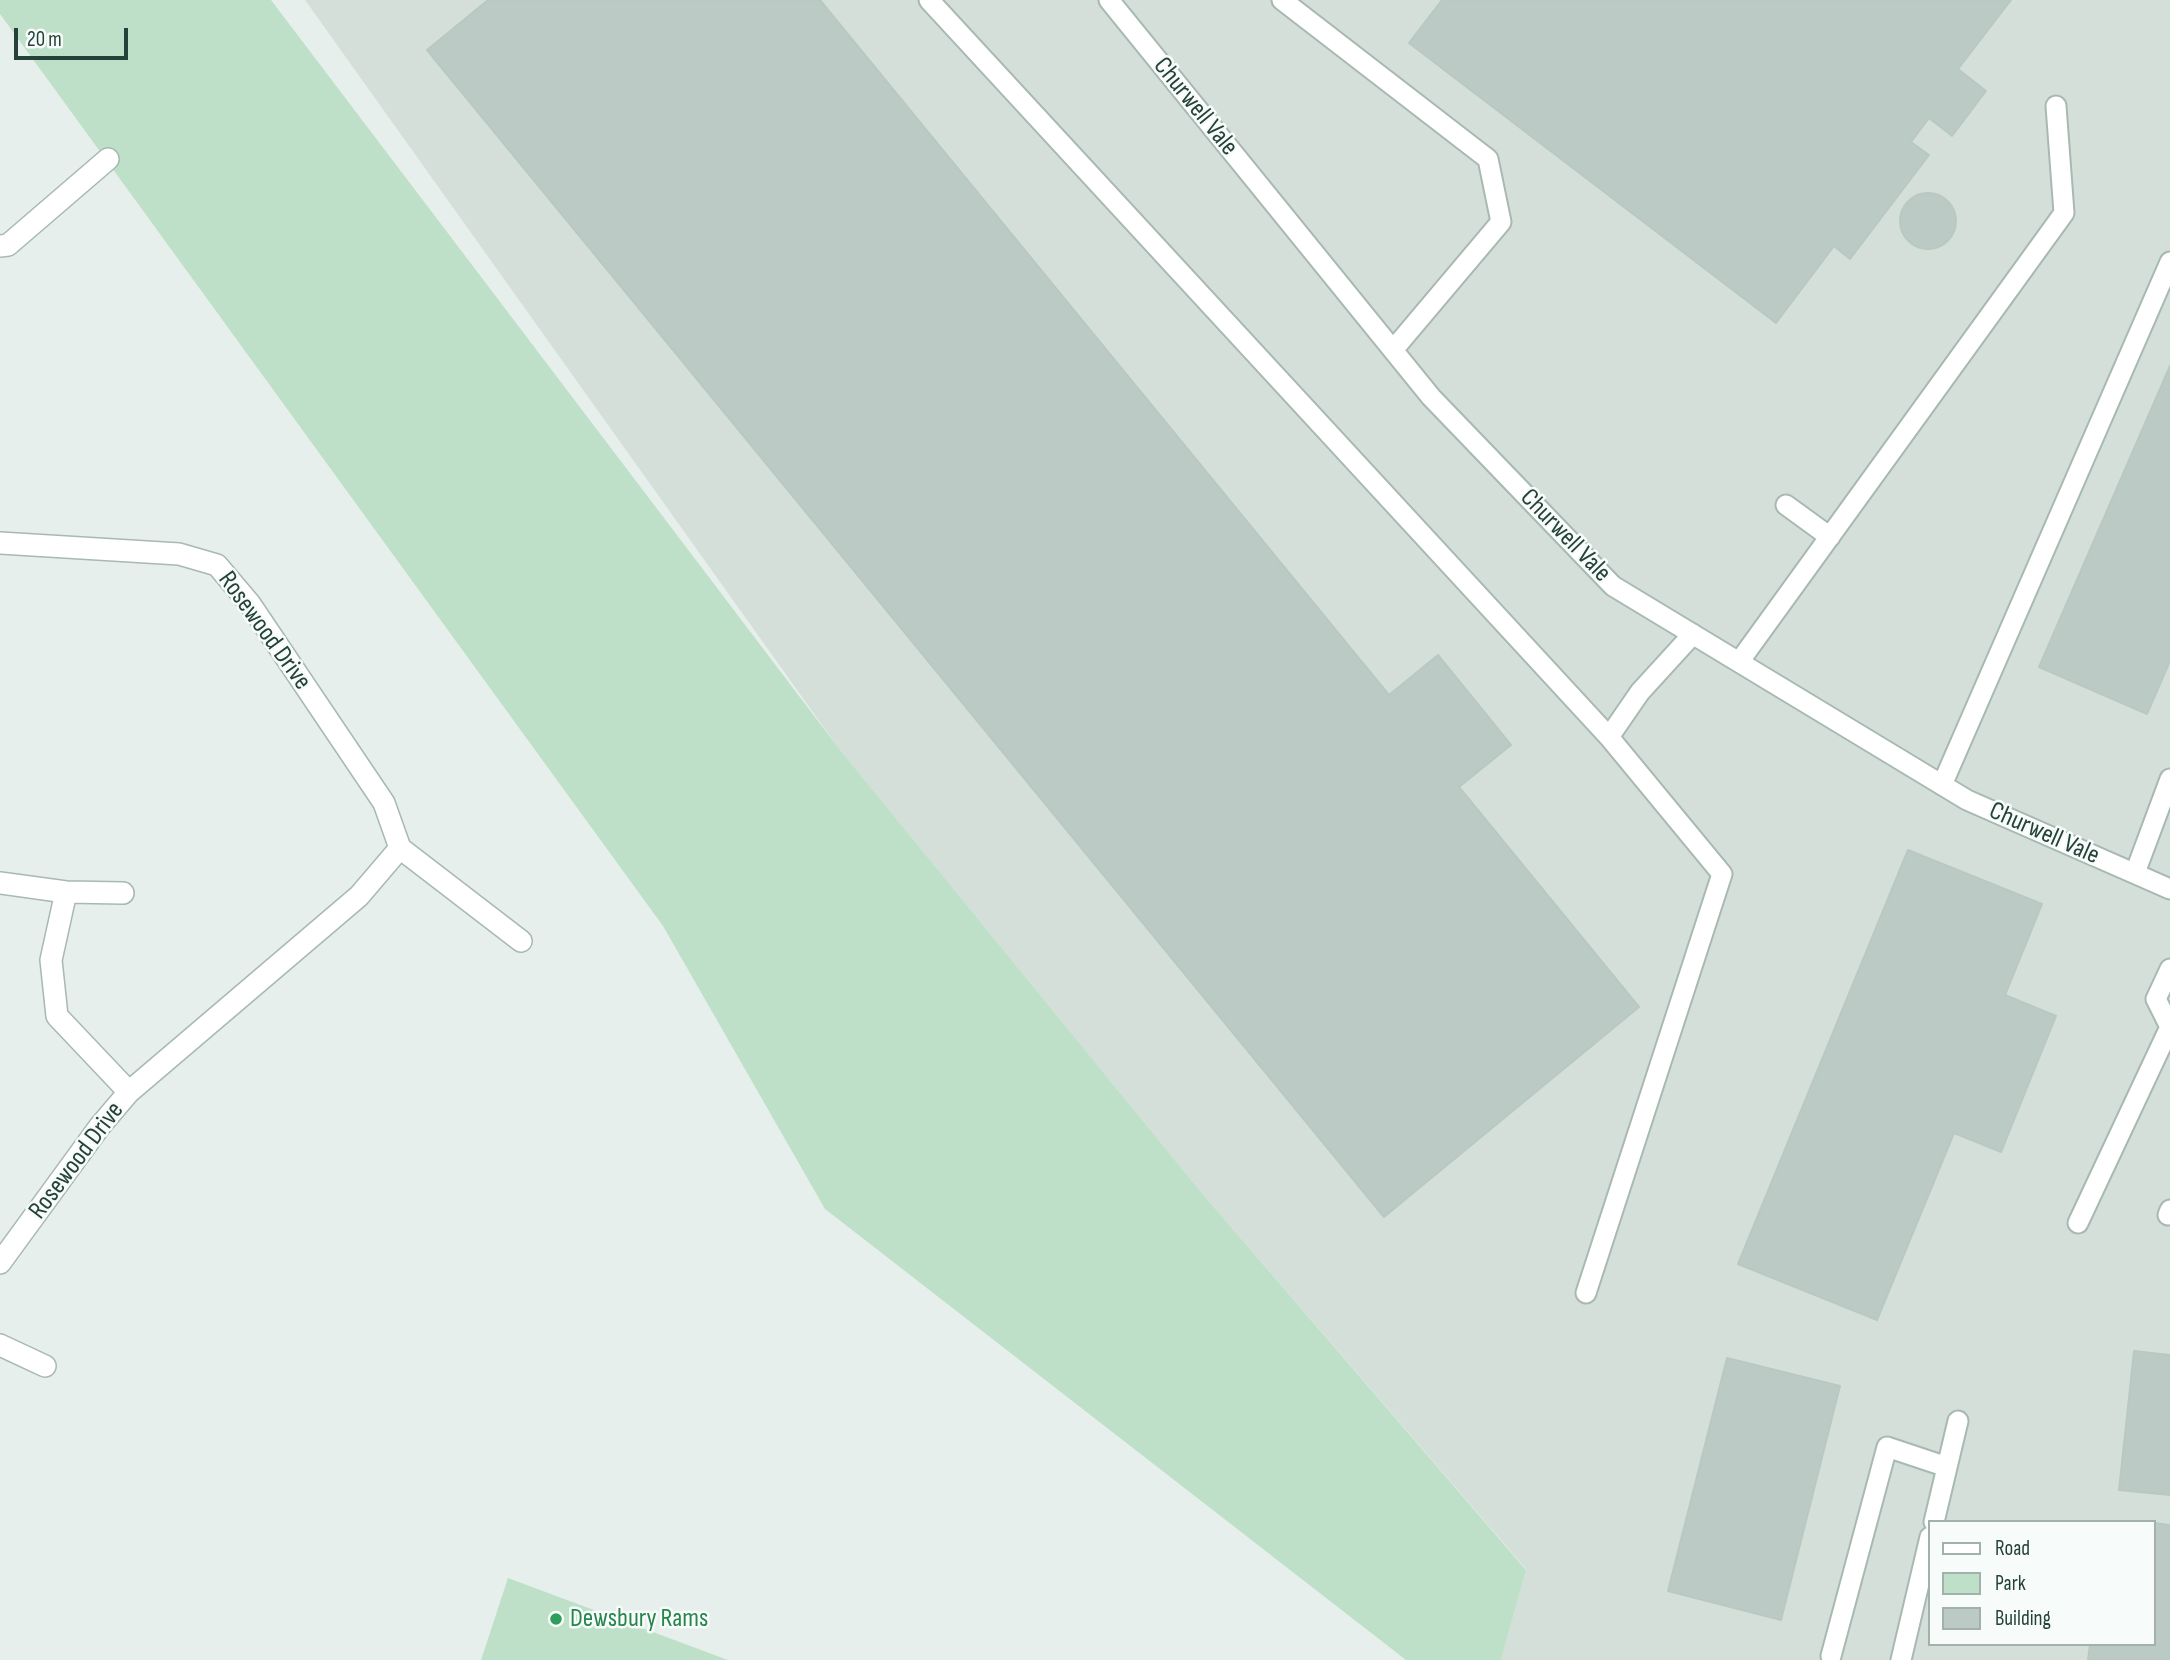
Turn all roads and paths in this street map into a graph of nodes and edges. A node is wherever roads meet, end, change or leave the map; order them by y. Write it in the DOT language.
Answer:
graph roads {
  1 [pos="929,0"];
  2 [pos="1109,0"];
  3 [pos="1282,0"];
  4 [pos="2056,106"];
  5 [pos="107,159"];
  6 [pos="0,246"];
  7 [pos="2170,262"];
  8 [pos="1393,350"];
  9 [pos="1786,505"];
  10 [pos="1830,537"];
  11 [pos="0,543"];
  12 [pos="1693,634"];
  13 [pos="1739,662"];
  14 [pos="1609,737"];
  15 [pos="2170,779"];
  16 [pos="1942,785"];
  17 [pos="400,848"];
  18 [pos="2134,873"];
  19 [pos="0,883"];
  20 [pos="2170,889"];
  21 [pos="66,892"];
  22 [pos="123,893"];
  23 [pos="521,941"];
  24 [pos="2170,969"];
  25 [pos="2170,1027"];
  26 [pos="129,1093"];
  27 [pos="2078,1223"];
  28 [pos="0,1263"];
  29 [pos="1586,1293"];
  30 [pos="0,1345"];
  31 [pos="45,1366"];
  32 [pos="1958,1421"];
  33 [pos="1947,1467"];
  34 [pos="1934,1520"];
  35 [pos="1928,1545"];
  36 [pos="1832,1656"];
  37 [pos="1901,1660"];
  1 -- 14 [label="lane"];
  2 -- 8 [label="lane, Churwell Vale"];
  3 -- 8 [label="lane"];
  4 -- 10 [label="lane"];
  5 -- 6 [label="street"];
  7 -- 16 [label="lane"];
  8 -- 12 [label="lane, Churwell Vale"];
  9 -- 10 [label="lane"];
  10 -- 13 [label="lane"];
  11 -- 17 [label="street, Rosewood Drive"];
  12 -- 13 [label="lane, Churwell Vale"];
  12 -- 14 [label="lane"];
  13 -- 16 [label="lane, Churwell Vale"];
  14 -- 29 [label="lane"];
  15 -- 18 [label="lane"];
  16 -- 18 [label="lane, Churwell Vale"];
  17 -- 23 [label="street"];
  17 -- 26 [label="street, Rosewood Drive"];
  18 -- 20 [label="lane, Churwell Vale"];
  19 -- 21 [label="street"];
  21 -- 22 [label="street"];
  21 -- 26 [label="street, Rosewood Drive"];
  24 -- 25 [label="lane"];
  25 -- 27 [label="lane"];
  26 -- 28 [label="street, Rosewood Drive"];
  30 -- 31 [label="street"];
  32 -- 33 [label="lane"];
  33 -- 34 [label="lane"];
  33 -- 36 [label="lane"];
  35 -- 37 [label="lane"];
}
